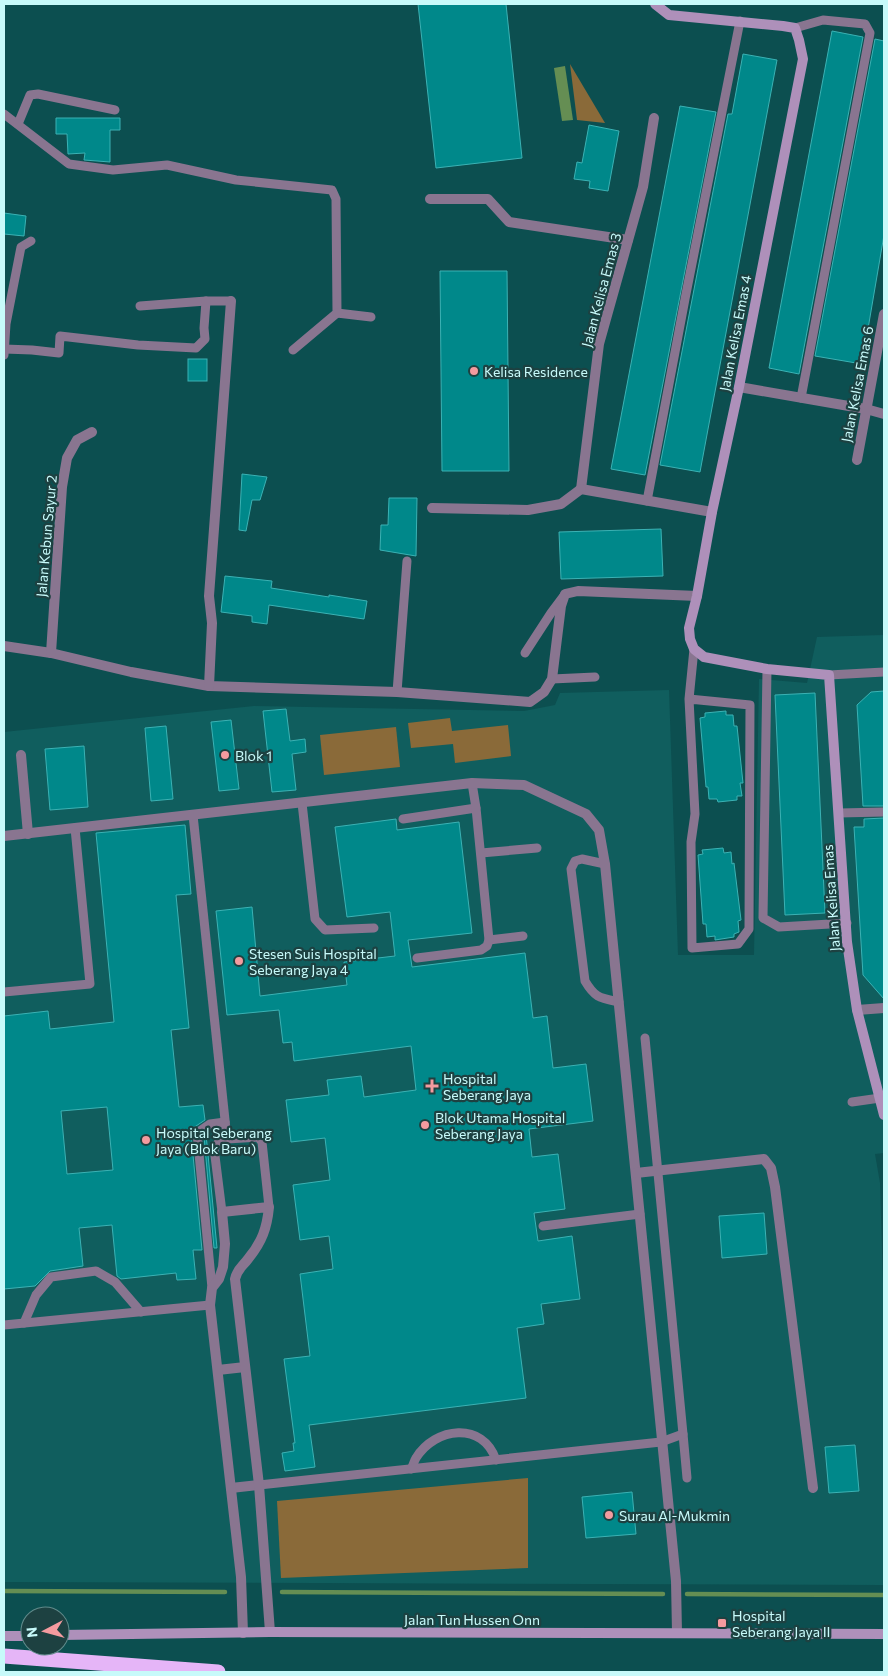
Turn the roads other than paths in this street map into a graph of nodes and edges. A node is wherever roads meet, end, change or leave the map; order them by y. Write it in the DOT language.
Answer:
graph roads {
  1 [pos="655,4"];
  2 [pos="740,21"];
  3 [pos="795,28"];
  4 [pos="115,110"];
  5 [pos="4,114"];
  6 [pos="654,118"];
  7 [pos="18,124"];
  8 [pos="430,199"];
  9 [pos="628,240"];
  10 [pos="31,241"];
  11 [pos="206,301"];
  12 [pos="231,301"];
  13 [pos="140,306"];
  14 [pos="337,313"];
  15 [pos="884,314"];
  16 [pos="371,317"];
  17 [pos="293,350"];
  18 [pos="4,352"];
  19 [pos="739,387"];
  20 [pos="801,398"];
  21 [pos="866,409"];
  22 [pos="884,414"];
  23 [pos="92,432"];
  24 [pos="856,460"];
  25 [pos="582,489"];
  26 [pos="648,501"];
  27 [pos="432,508"];
  28 [pos="712,512"];
  29 [pos="407,562"];
  30 [pos="565,594"];
  31 [pos="697,596"];
  32 [pos="4,646"];
  33 [pos="694,649"];
  34 [pos="525,653"];
  35 [pos="51,654"];
  36 [pos="767,669"];
  37 [pos="884,672"];
  38 [pos="829,675"];
  39 [pos="595,677"];
  40 [pos="552,679"];
  41 [pos="209,686"];
  42 [pos="397,692"];
  43 [pos="689,699"];
  44 [pos="21,755"];
  45 [pos="472,783"];
  46 [pos="302,803"];
  47 [pos="476,808"];
  48 [pos="839,812"];
  49 [pos="884,812"];
  50 [pos="193,815"];
  51 [pos="403,819"];
  52 [pos="75,828"];
  53 [pos="28,834"];
  54 [pos="4,836"];
  55 [pos="537,848"];
  56 [pos="481,853"];
  57 [pos="605,864"];
  58 [pos="847,923"];
  59 [pos="374,928"];
  60 [pos="523,936"];
  61 [pos="489,940"];
  62 [pos="417,958"];
  63 [pos="4,992"];
  64 [pos="619,1002"];
  65 [pos="884,1008"];
  66 [pos="857,1010"];
  67 [pos="646,1038"];
  68 [pos="881,1094"];
  69 [pos="852,1102"];
  70 [pos="884,1115"];
  71 [pos="225,1122"];
  72 [pos="226,1139"];
  73 [pos="659,1170"];
  74 [pos="636,1173"];
  75 [pos="269,1207"];
  76 [pos="222,1212"];
  77 [pos="640,1214"];
  78 [pos="543,1226"];
  79 [pos="212,1288"];
  80 [pos="210,1305"];
  81 [pos="141,1312"];
  82 [pos="24,1323"];
  83 [pos="4,1325"];
  84 [pos="245,1367"];
  85 [pos="218,1370"];
  86 [pos="683,1434"];
  87 [pos="661,1442"];
  88 [pos="496,1460"];
  89 [pos="411,1469"];
  90 [pos="687,1478"];
  91 [pos="259,1485"];
  92 [pos="231,1488"];
  93 [pos="813,1488"];
  94 [pos="270,1632"];
  95 [pos="243,1633"];
  96 [pos="677,1633"];
  97 [pos="884,1634"];
  98 [pos="70,1635"];
  99 [pos="4,1636"];
  100 [pos="20,1636"];
  101 [pos="4,1656"];
  102 [pos="218,1672"];
  1 -- 2 [label="street"];
  2 -- 3 [label="street"];
  2 -- 26 [label="lane"];
  3 -- 19 [label="street, Jalan Kelisa Emas 4"];
  3 -- 20 [label="lane"];
  4 -- 7 [label="lane"];
  5 -- 7 [label="lane"];
  6 -- 9 [label="street, Jalan Kelisa Emas 3"];
  7 -- 14 [label="lane"];
  8 -- 9 [label="street"];
  9 -- 25 [label="street, Jalan Kelisa Emas 3"];
  10 -- 18 [label="lane"];
  11 -- 12 [label="lane"];
  11 -- 13 [label="lane"];
  11 -- 18 [label="lane"];
  12 -- 41 [label="street"];
  14 -- 16 [label="lane"];
  14 -- 17 [label="lane"];
  15 -- 21 [label="street, Jalan Kelisa Emas 6"];
  19 -- 20 [label="street"];
  19 -- 28 [label="street, Jalan Kelisa Emas 4"];
  20 -- 21 [label="street"];
  21 -- 22 [label="street"];
  21 -- 24 [label="street, Jalan Kelisa Emas 6"];
  23 -- 35 [label="street, Jalan Kebun Sayur 2"];
  25 -- 26 [label="street"];
  25 -- 27 [label="street"];
  26 -- 28 [label="street"];
  28 -- 31 [label="street, Jalan Kelisa Emas 4"];
  29 -- 42 [label="lane"];
  30 -- 31 [label="street"];
  30 -- 34 [label="lane"];
  30 -- 40 [label="street"];
  31 -- 33 [label="street, Jalan Kelisa Emas 4"];
  32 -- 35 [label="street"];
  33 -- 36 [label="street"];
  33 -- 43 [label="lane"];
  35 -- 41 [label="street"];
  36 -- 38 [label="street"];
  36 -- 58 [label="lane"];
  37 -- 38 [label="lane"];
  38 -- 48 [label="street, Jalan Kelisa Emas"];
  39 -- 40 [label="lane"];
  40 -- 42 [label="street"];
  41 -- 42 [label="street"];
  43 -- 43 [label="lane"];
  44 -- 53 [label="street"];
  45 -- 46 [label="street"];
  45 -- 47 [label="lane"];
  45 -- 57 [label="street"];
  46 -- 50 [label="street"];
  46 -- 59 [label="lane"];
  47 -- 51 [label="lane"];
  47 -- 56 [label="lane"];
  48 -- 49 [label="lane"];
  48 -- 58 [label="street, Jalan Kelisa Emas"];
  50 -- 52 [label="street"];
  50 -- 71 [label="lane"];
  52 -- 53 [label="street"];
  52 -- 63 [label="lane"];
  53 -- 54 [label="street"];
  55 -- 56 [label="lane"];
  56 -- 61 [label="lane"];
  57 -- 64 [label="street"];
  57 -- 64 [label="lane"];
  58 -- 66 [label="street, Jalan Kelisa Emas"];
  60 -- 61 [label="lane"];
  61 -- 62 [label="lane"];
  64 -- 74 [label="street"];
  65 -- 66 [label="street"];
  66 -- 68 [label="street, Jalan Kelisa Emas"];
  67 -- 73 [label="lane"];
  68 -- 69 [label="lane"];
  68 -- 70 [label="street, Jalan Kelisa Emas"];
  71 -- 72 [label="lane"];
  71 -- 79 [label="lane"];
  72 -- 75 [label="lane"];
  72 -- 76 [label="lane"];
  73 -- 74 [label="street"];
  73 -- 86 [label="lane"];
  73 -- 93 [label="street"];
  74 -- 77 [label="street"];
  75 -- 76 [label="street"];
  75 -- 84 [label="street"];
  76 -- 79 [label="street"];
  77 -- 78 [label="lane"];
  77 -- 87 [label="street"];
  79 -- 80 [label="street"];
  80 -- 81 [label="lane"];
  80 -- 85 [label="street"];
  81 -- 82 [label="lane"];
  81 -- 82 [label="lane"];
  82 -- 83 [label="lane"];
  84 -- 85 [label="street"];
  84 -- 91 [label="street"];
  85 -- 92 [label="street"];
  86 -- 87 [label="lane"];
  86 -- 90 [label="lane"];
  87 -- 88 [label="lane"];
  87 -- 96 [label="street"];
  88 -- 89 [label="lane"];
  88 -- 89 [label="lane"];
  89 -- 91 [label="lane"];
  91 -- 92 [label="street"];
  91 -- 94 [label="street"];
  92 -- 95 [label="street"];
  94 -- 95 [label="street, Jalan Tun Hussen Onn"];
  94 -- 96 [label="street, Jalan Tun Hussen Onn"];
  95 -- 98 [label="street, Jalan Tun Hussen Onn"];
  96 -- 97 [label="street, Jalan Tun Hussen Onn"];
  99 -- 100 [label="street"];
  101 -- 102 [label="highway"];
}
